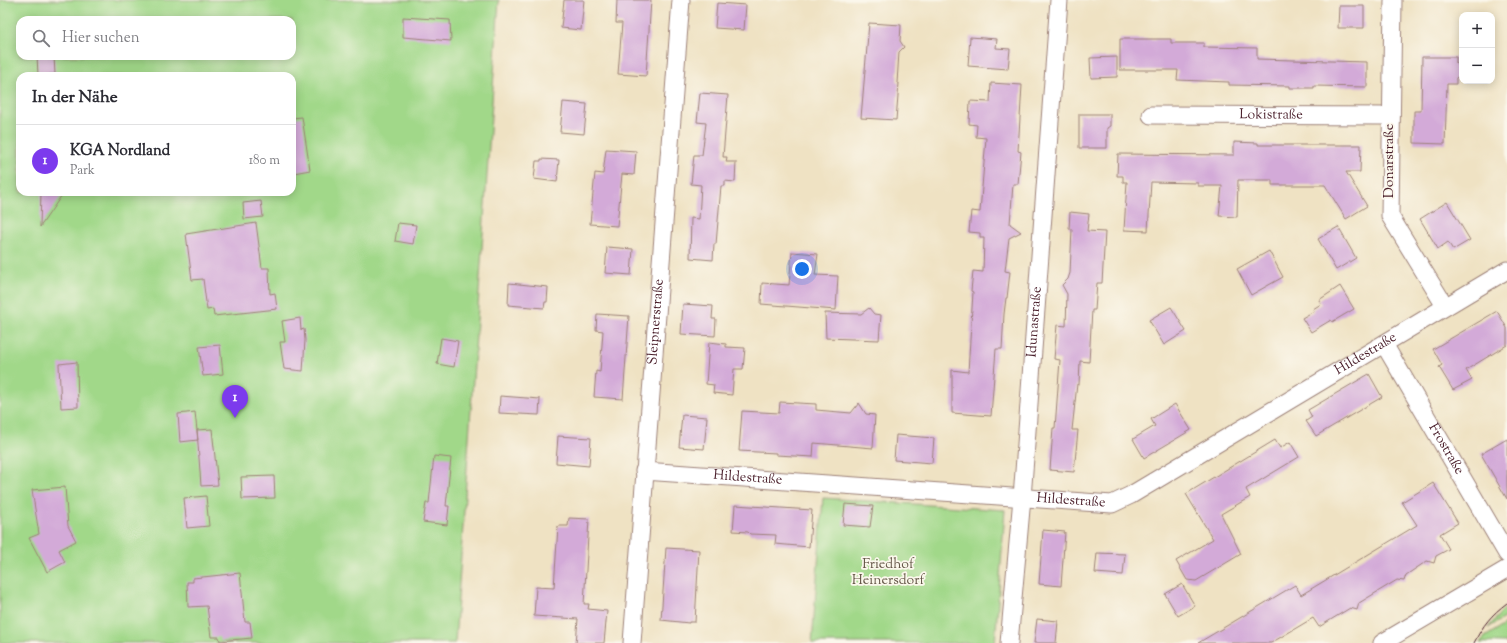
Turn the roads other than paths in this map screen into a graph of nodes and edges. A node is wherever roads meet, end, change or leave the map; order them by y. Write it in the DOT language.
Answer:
graph roads {
  1 [pos="681,0"];
  2 [pos="1059,0"];
  3 [pos="1393,0"];
  4 [pos="1151,115"];
  5 [pos="1390,116"];
  6 [pos="1507,270"];
  7 [pos="1446,306"];
  8 [pos="1384,344"];
  9 [pos="644,471"];
  10 [pos="1022,498"];
  11 [pos="1507,554"];
  12 [pos="1507,569"];
  13 [pos="632,643"];
  14 [pos="1010,643"];
  15 [pos="1382,643"];
  1 -- 9 [label="street, Sleipnerstraße"];
  2 -- 10 [label="street, Idunastraße"];
  3 -- 5 [label="street, Donarstraße"];
  4 -- 5 [label="street, Lokistraße"];
  5 -- 7 [label="street, Donarstraße"];
  6 -- 7 [label="street, Hildestraße"];
  7 -- 8 [label="street, Hildestraße"];
  8 -- 10 [label="street, Hildestraße"];
  8 -- 11 [label="street, Frostraße"];
  9 -- 10 [label="street, Hildestraße"];
  9 -- 13 [label="street, Sleipnerstraße"];
  10 -- 14 [label="street, Idunastraße"];
  12 -- 15 [label="street"];
}
